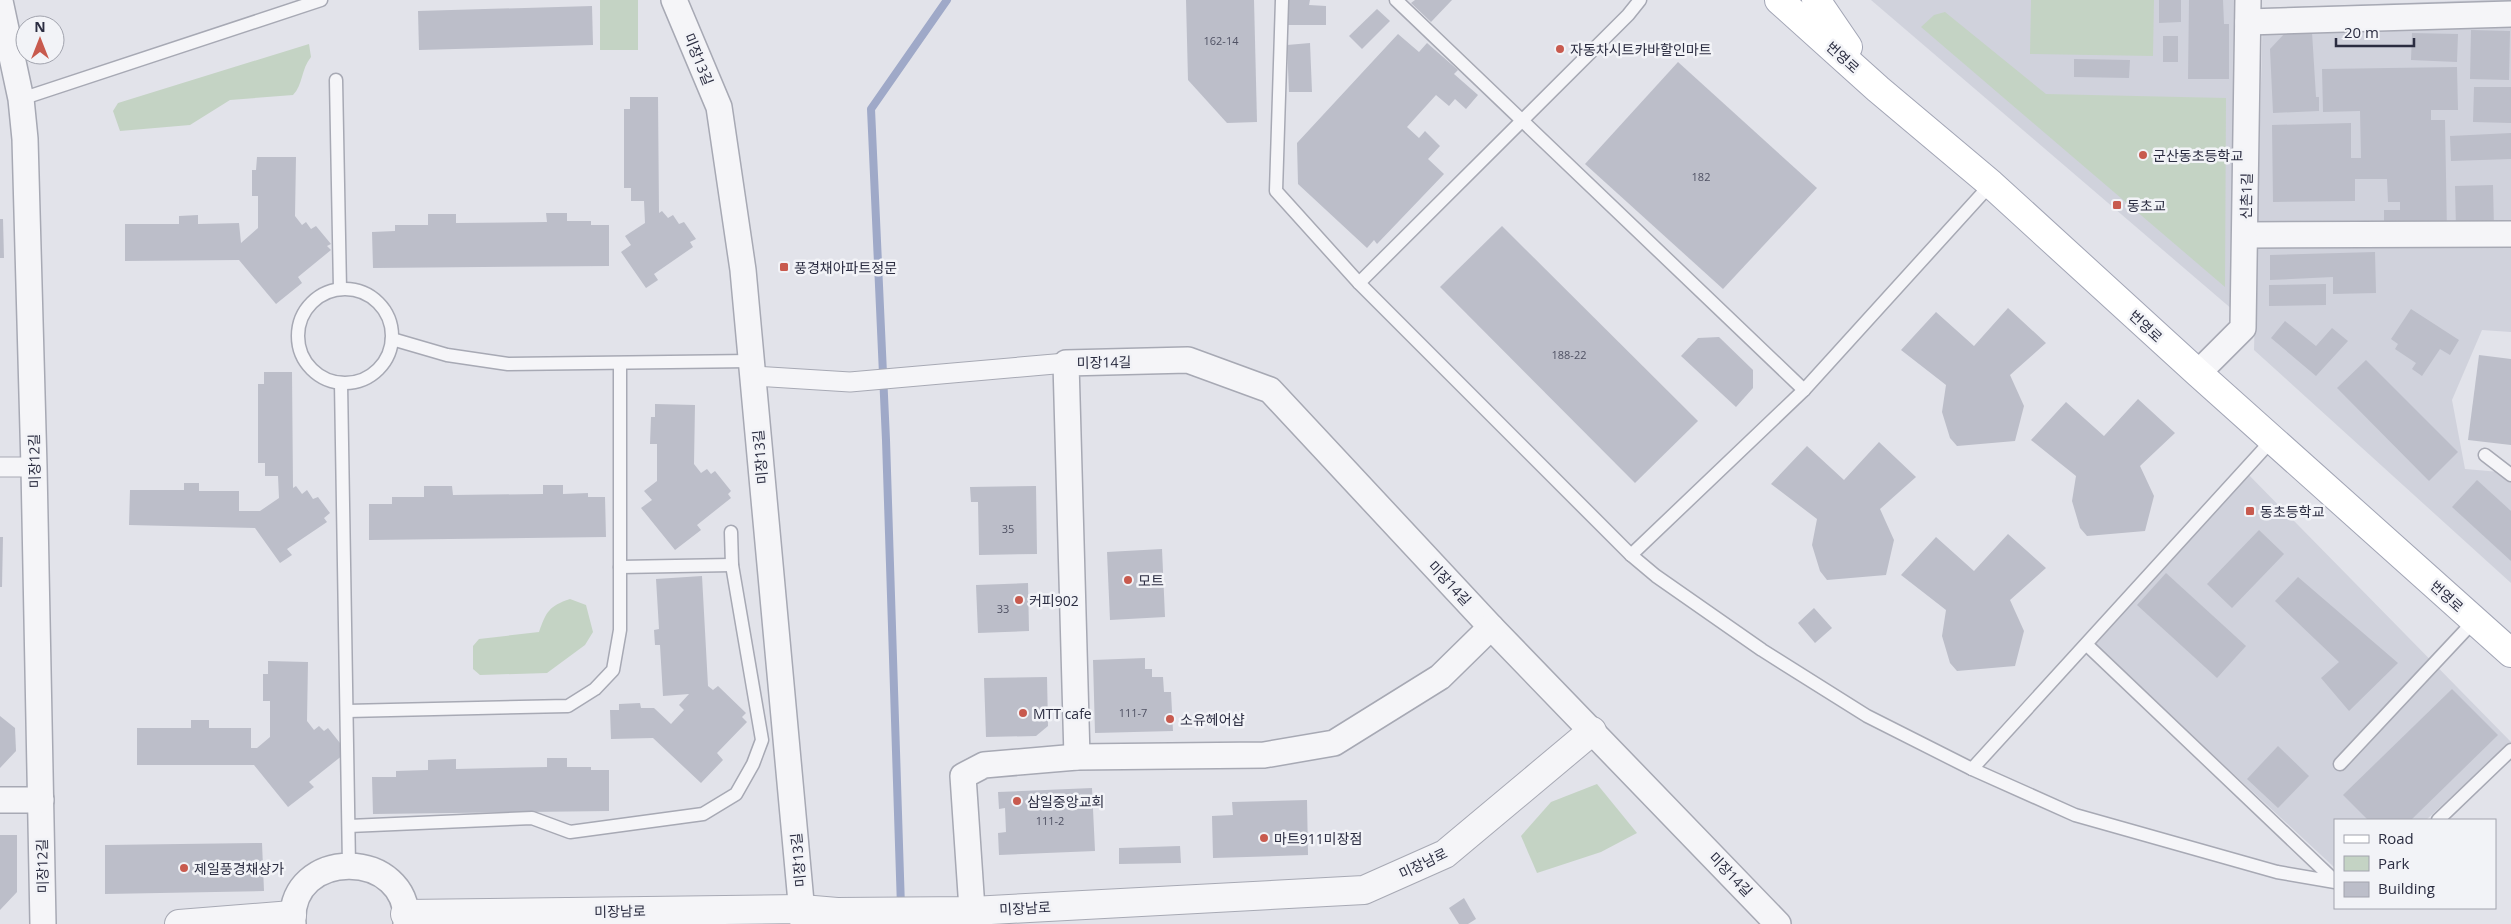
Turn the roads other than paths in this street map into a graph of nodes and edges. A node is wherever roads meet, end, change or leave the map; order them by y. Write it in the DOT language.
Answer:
graph roads {
  1 [pos="320,0"];
  2 [pos="674,0"];
  3 [pos="1282,0"];
  4 [pos="1396,0"];
  5 [pos="1640,0"];
  6 [pos="1779,0"];
  7 [pos="1816,0"];
  8 [pos="0,1"];
  9 [pos="2248,11"];
  10 [pos="2511,14"];
  11 [pos="336,80"];
  12 [pos="1878,89"];
  13 [pos="10,100"];
  14 [pos="1524,120"];
  15 [pos="1991,184"];
  16 [pos="2511,234"];
  17 [pos="2246,235"];
  18 [pos="1359,283"];
  19 [pos="340,290"];
  20 [pos="392,339"];
  21 [pos="1066,363"];
  22 [pos="620,364"];
  23 [pos="752,369"];
  24 [pos="2198,373"];
  25 [pos="341,383"];
  26 [pos="1804,390"];
  27 [pos="2272,440"];
  28 [pos="2485,455"];
  29 [pos="0,467"];
  30 [pos="34,467"];
  31 [pos="2511,475"];
  32 [pos="731,532"];
  33 [pos="1631,555"];
  34 [pos="732,565"];
  35 [pos="620,567"];
  36 [pos="2474,620"];
  37 [pos="1491,627"];
  38 [pos="2086,644"];
  39 [pos="2511,654"];
  40 [pos="347,710"];
  41 [pos="1592,732"];
  42 [pos="2511,750"];
  43 [pos="1077,757"];
  44 [pos="2340,764"];
  45 [pos="1972,769"];
  46 [pos="0,800"];
  47 [pos="40,800"];
  48 [pos="2439,819"];
  49 [pos="349,826"];
  50 [pos="349,866"];
  51 [pos="2334,881"];
  52 [pos="2334,882"];
  53 [pos="803,917"];
  54 [pos="972,918"];
  55 [pos="406,919"];
  56 [pos="293,920"];
  57 [pos="43,924"];
  58 [pos="179,924"];
  59 [pos="1778,924"];
  1 -- 13 [label="lane"];
  2 -- 23 [label="street, 미장13길"];
  3 -- 18 [label="lane"];
  4 -- 14 [label="lane"];
  5 -- 14 [label="lane"];
  6 -- 12 [label="main road, 번영로"];
  7 -- 12 [label="main road"];
  8 -- 13 [label="street, 미장12길"];
  9 -- 10 [label="street"];
  9 -- 17 [label="street, 신촌1길"];
  11 -- 19 [label="lane"];
  12 -- 15 [label="main road, 번영로"];
  13 -- 30 [label="street, 미장12길"];
  14 -- 18 [label="lane"];
  14 -- 26 [label="lane"];
  15 -- 24 [label="main road, 번영로"];
  15 -- 26 [label="lane"];
  16 -- 17 [label="street"];
  17 -- 24 [label="street, 신촌1길"];
  18 -- 33 [label="lane"];
  19 -- 20 [label="lane"];
  19 -- 25 [label="lane"];
  20 -- 22 [label="lane"];
  20 -- 25 [label="lane"];
  21 -- 23 [label="street"];
  21 -- 37 [label="street, 미장14길"];
  21 -- 43 [label="street"];
  22 -- 23 [label="lane"];
  22 -- 35 [label="lane"];
  23 -- 53 [label="street, 미장13길"];
  24 -- 27 [label="main road, 번영로"];
  25 -- 40 [label="lane"];
  26 -- 33 [label="lane"];
  27 -- 36 [label="main road, 번영로"];
  27 -- 38 [label="lane"];
  28 -- 31 [label="lane"];
  29 -- 30 [label="street"];
  30 -- 47 [label="street, 미장12길"];
  32 -- 34 [label="lane"];
  33 -- 45 [label="lane"];
  34 -- 35 [label="lane"];
  34 -- 49 [label="lane"];
  35 -- 40 [label="lane"];
  36 -- 39 [label="main road, 번영로"];
  36 -- 44 [label="lane"];
  37 -- 41 [label="street, 미장14길"];
  37 -- 43 [label="street"];
  38 -- 45 [label="lane"];
  38 -- 51 [label="lane"];
  40 -- 49 [label="lane"];
  41 -- 54 [label="street, 미장남로"];
  41 -- 59 [label="street, 미장14길"];
  42 -- 48 [label="lane"];
  43 -- 54 [label="street"];
  45 -- 52 [label="lane"];
  46 -- 47 [label="street"];
  47 -- 57 [label="street, 미장12길"];
  49 -- 50 [label="lane"];
  50 -- 55 [label="street"];
  50 -- 56 [label="street"];
  53 -- 54 [label="street, 미장남로"];
  53 -- 55 [label="street, 미장남로"];
  56 -- 58 [label="street"];
}
